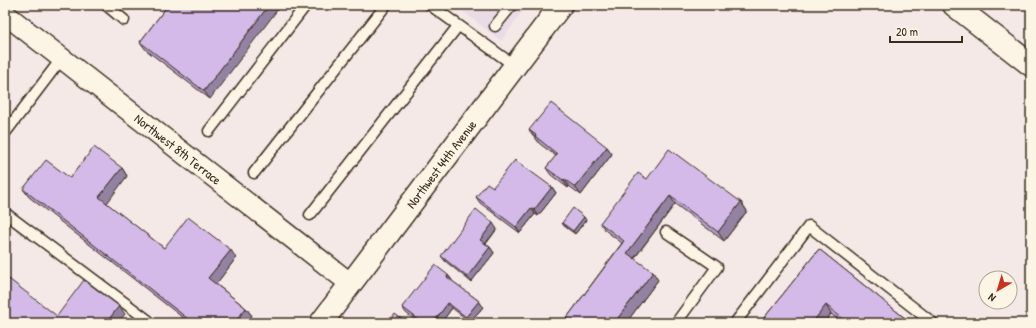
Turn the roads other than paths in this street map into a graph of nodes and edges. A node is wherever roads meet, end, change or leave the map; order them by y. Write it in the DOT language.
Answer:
graph roads {
  1 [pos="106,5"];
  2 [pos="306,5"];
  3 [pos="386,5"];
  4 [pos="430,5"];
  5 [pos="512,5"];
  6 [pos="561,5"];
  7 [pos="954,5"];
  8 [pos="5,14"];
  9 [pos="124,20"];
  10 [pos="458,26"];
  11 [pos="495,26"];
  12 [pos="62,58"];
  13 [pos="1031,65"];
  14 [pos="515,66"];
  15 [pos="209,131"];
  16 [pos="5,133"];
  17 [pos="254,173"];
  18 [pos="5,213"];
  19 [pos="310,215"];
  20 [pos="666,232"];
  21 [pos="350,284"];
  22 [pos="147,323"];
  23 [pos="321,323"];
  24 [pos="676,323"];
  25 [pos="736,323"];
  26 [pos="933,323"];
  1 -- 9 [label="lane"];
  2 -- 15 [label="lane"];
  3 -- 17 [label="lane"];
  4 -- 10 [label="lane"];
  5 -- 11 [label="lane"];
  6 -- 14 [label="street, Northwest 44th Avenue"];
  7 -- 13 [label="street"];
  8 -- 12 [label="street, Northwest 8th Terrace"];
  10 -- 14 [label="lane"];
  10 -- 19 [label="lane"];
  12 -- 16 [label="lane"];
  12 -- 21 [label="street, Northwest 8th Terrace"];
  14 -- 21 [label="street, Northwest 44th Avenue"];
  18 -- 22 [label="lane"];
  20 -- 24 [label="lane"];
  21 -- 23 [label="street, Northwest 44th Avenue"];
  25 -- 26 [label="lane"];
}
